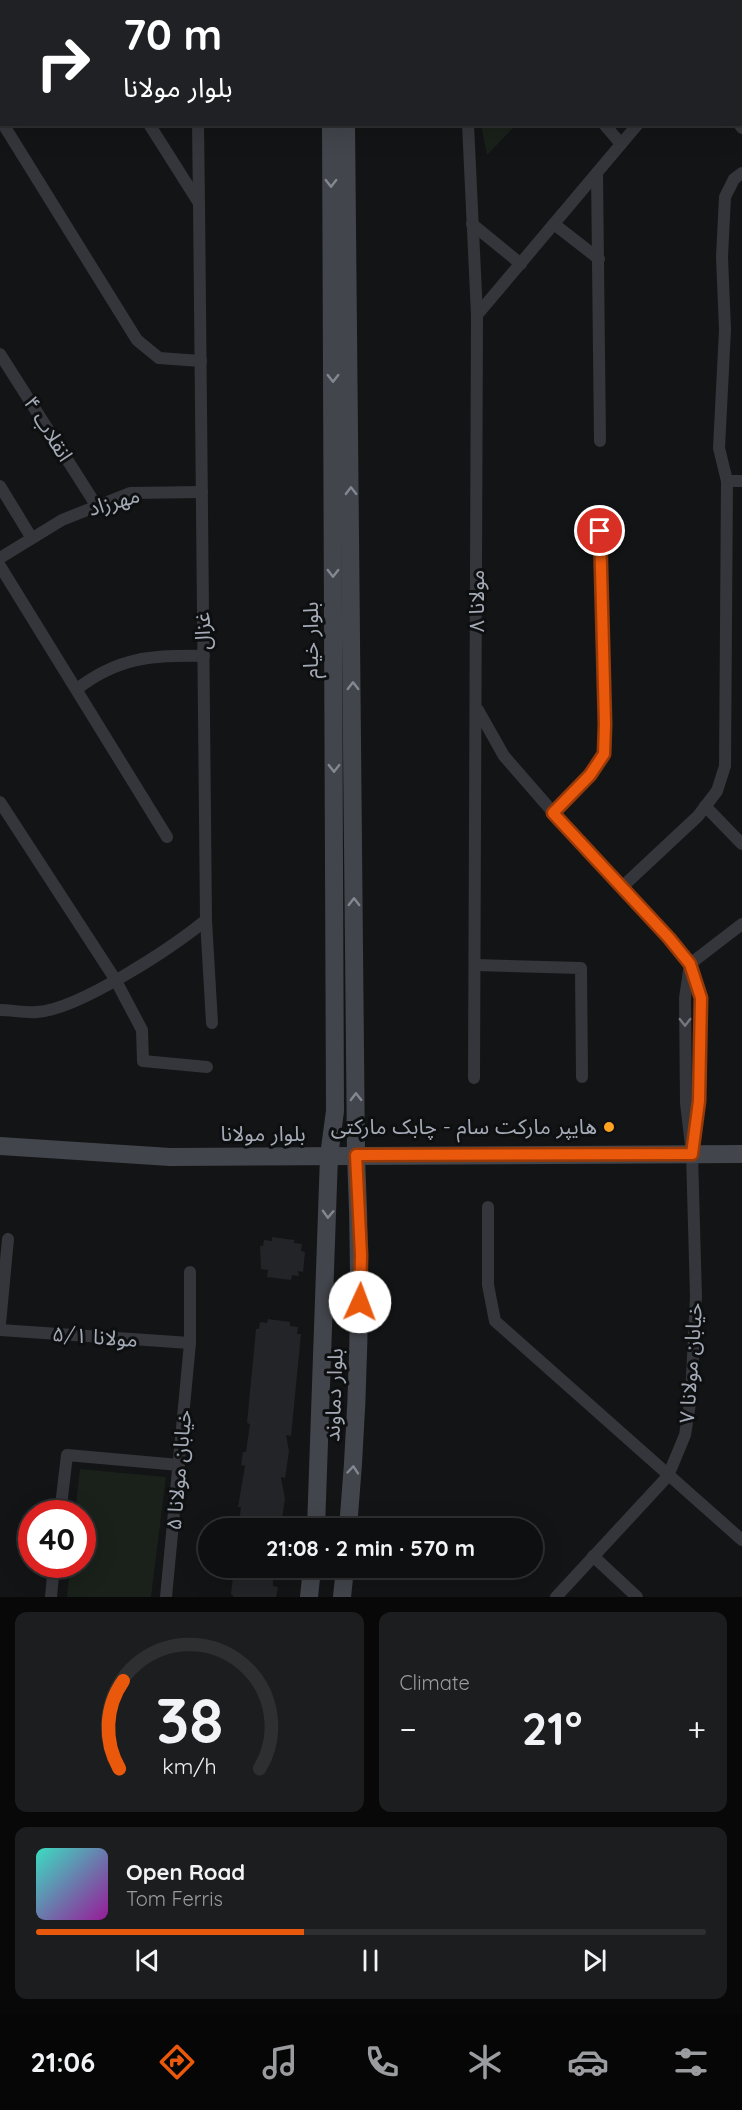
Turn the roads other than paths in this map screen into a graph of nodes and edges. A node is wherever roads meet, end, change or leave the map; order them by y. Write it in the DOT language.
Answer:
graph roads {
  1 [pos="4,126"];
  2 [pos="150,126"];
  3 [pos="198,126"];
  4 [pos="331,126"];
  5 [pos="346,126"];
  6 [pos="468,126"];
  7 [pos="606,126"];
  8 [pos="636,126"];
  9 [pos="621,144"];
  10 [pos="597,173"];
  11 [pos="742,173"];
  12 [pos="199,203"];
  13 [pos="472,224"];
  14 [pos="554,224"];
  15 [pos="599,259"];
  16 [pos="521,264"];
  17 [pos="477,315"];
  18 [pos="0,354"];
  19 [pos="201,361"];
  20 [pos="600,441"];
  21 [pos="727,481"];
  22 [pos="742,481"];
  23 [pos="0,486"];
  24 [pos="202,492"];
  25 [pos="96,505"];
  26 [pos="600,531"];
  27 [pos="32,537"];
  28 [pos="0,558"];
  29 [pos="0,566"];
  30 [pos="204,656"];
  31 [pos="76,689"];
  32 [pos="478,709"];
  33 [pos="0,802"];
  34 [pos="705,806"];
  35 [pos="553,813"];
  36 [pos="167,837"];
  37 [pos="742,844"];
  38 [pos="621,888"];
  39 [pos="206,920"];
  40 [pos="742,924"];
  41 [pos="690,964"];
  42 [pos="475,965"];
  43 [pos="115,979"];
  44 [pos="0,1010"];
  45 [pos="212,1023"];
  46 [pos="207,1067"];
  47 [pos="582,1077"];
  48 [pos="474,1078"];
  49 [pos="0,1146"];
  50 [pos="692,1154"];
  51 [pos="742,1154"];
  52 [pos="356,1155"];
  53 [pos="329,1156"];
  54 [pos="488,1207"];
  55 [pos="8,1239"];
  56 [pos="190,1272"];
  57 [pos="0,1324"];
  58 [pos="0,1330"];
  59 [pos="190,1343"];
  60 [pos="179,1466"];
  61 [pos="668,1476"];
  62 [pos="62,1500"];
  63 [pos="316,1518"];
  64 [pos="349,1518"];
  65 [pos="742,1540"];
  66 [pos="593,1556"];
  67 [pos="53,1578"];
  68 [pos="311,1578"];
  69 [pos="344,1578"];
  70 [pos="51,1597"];
  71 [pos="166,1597"];
  72 [pos="309,1597"];
  73 [pos="342,1597"];
  74 [pos="556,1597"];
  75 [pos="637,1597"];
  1 -- 19 [label="street"];
  2 -- 12 [label="street"];
  3 -- 12 [label="street, غزال"];
  4 -- 53 [label="street, بلوار خیام, one-way"];
  52 -- 5 [label="street, بلوار خیام, one-way"];
  6 -- 13 [label="street, مولانا ۸"];
  7 -- 9 [label="street"];
  8 -- 9 [label="street"];
  9 -- 10 [label="street"];
  10 -- 14 [label="street"];
  10 -- 15 [label="street"];
  11 -- 21 [label="street"];
  12 -- 19 [label="street, غزال"];
  13 -- 16 [label="street"];
  13 -- 17 [label="street, مولانا ۸"];
  14 -- 15 [label="street"];
  14 -- 16 [label="street"];
  15 -- 20 [label="street"];
  16 -- 17 [label="street"];
  17 -- 32 [label="street, مولانا ۸"];
  18 -- 25 [label="street, انقلاب ۴"];
  19 -- 24 [label="street, غزال"];
  21 -- 22 [label="street"];
  21 -- 34 [label="street"];
  23 -- 27 [label="street"];
  24 -- 25 [label="street, مهرزاد"];
  24 -- 30 [label="street, غزال"];
  25 -- 27 [label="street, مهرزاد"];
  26 -- 35 [label="street"];
  27 -- 28 [label="street, مهرزاد"];
  29 -- 31 [label="street"];
  30 -- 31 [label="street"];
  30 -- 39 [label="street, غزال"];
  31 -- 36 [label="street"];
  32 -- 35 [label="street"];
  32 -- 42 [label="street, مولانا ۸"];
  33 -- 43 [label="street"];
  34 -- 37 [label="street"];
  34 -- 38 [label="street"];
  35 -- 38 [label="street"];
  38 -- 41 [label="street"];
  39 -- 43 [label="street"];
  39 -- 45 [label="street, غزال"];
  40 -- 41 [label="street"];
  41 -- 50 [label="street"];
  42 -- 47 [label="street"];
  42 -- 48 [label="street, مولانا ۸"];
  43 -- 44 [label="street"];
  43 -- 46 [label="street"];
  49 -- 53 [label="street, بلوار مولانا"];
  50 -- 51 [label="street, بلوار مولانا"];
  50 -- 52 [label="street, بلوار مولانا"];
  50 -- 61 [label="street, خیابان مولانا ۷"];
  52 -- 53 [label="street, بلوار مولانا"];
  64 -- 52 [label="street, بلوار دماوند, one-way"];
  53 -- 63 [label="street, بلوار دماوند, one-way"];
  54 -- 61 [label="street"];
  55 -- 57 [label="street"];
  56 -- 59 [label="street, خیابان مولانا ۵"];
  58 -- 59 [label="street, مولانا ۵/۱"];
  59 -- 60 [label="street, خیابان مولانا ۵"];
  60 -- 62 [label="street"];
  60 -- 71 [label="street, خیابان مولانا ۵"];
  61 -- 65 [label="street"];
  61 -- 66 [label="street, خیابان مولانا ۷"];
  66 -- 74 [label="street, خیابان مولانا ۷"];
  66 -- 75 [label="street"];
  67 -- 70 [label="street"];
  68 -- 72 [label="street"];
  69 -- 73 [label="street"];
}
